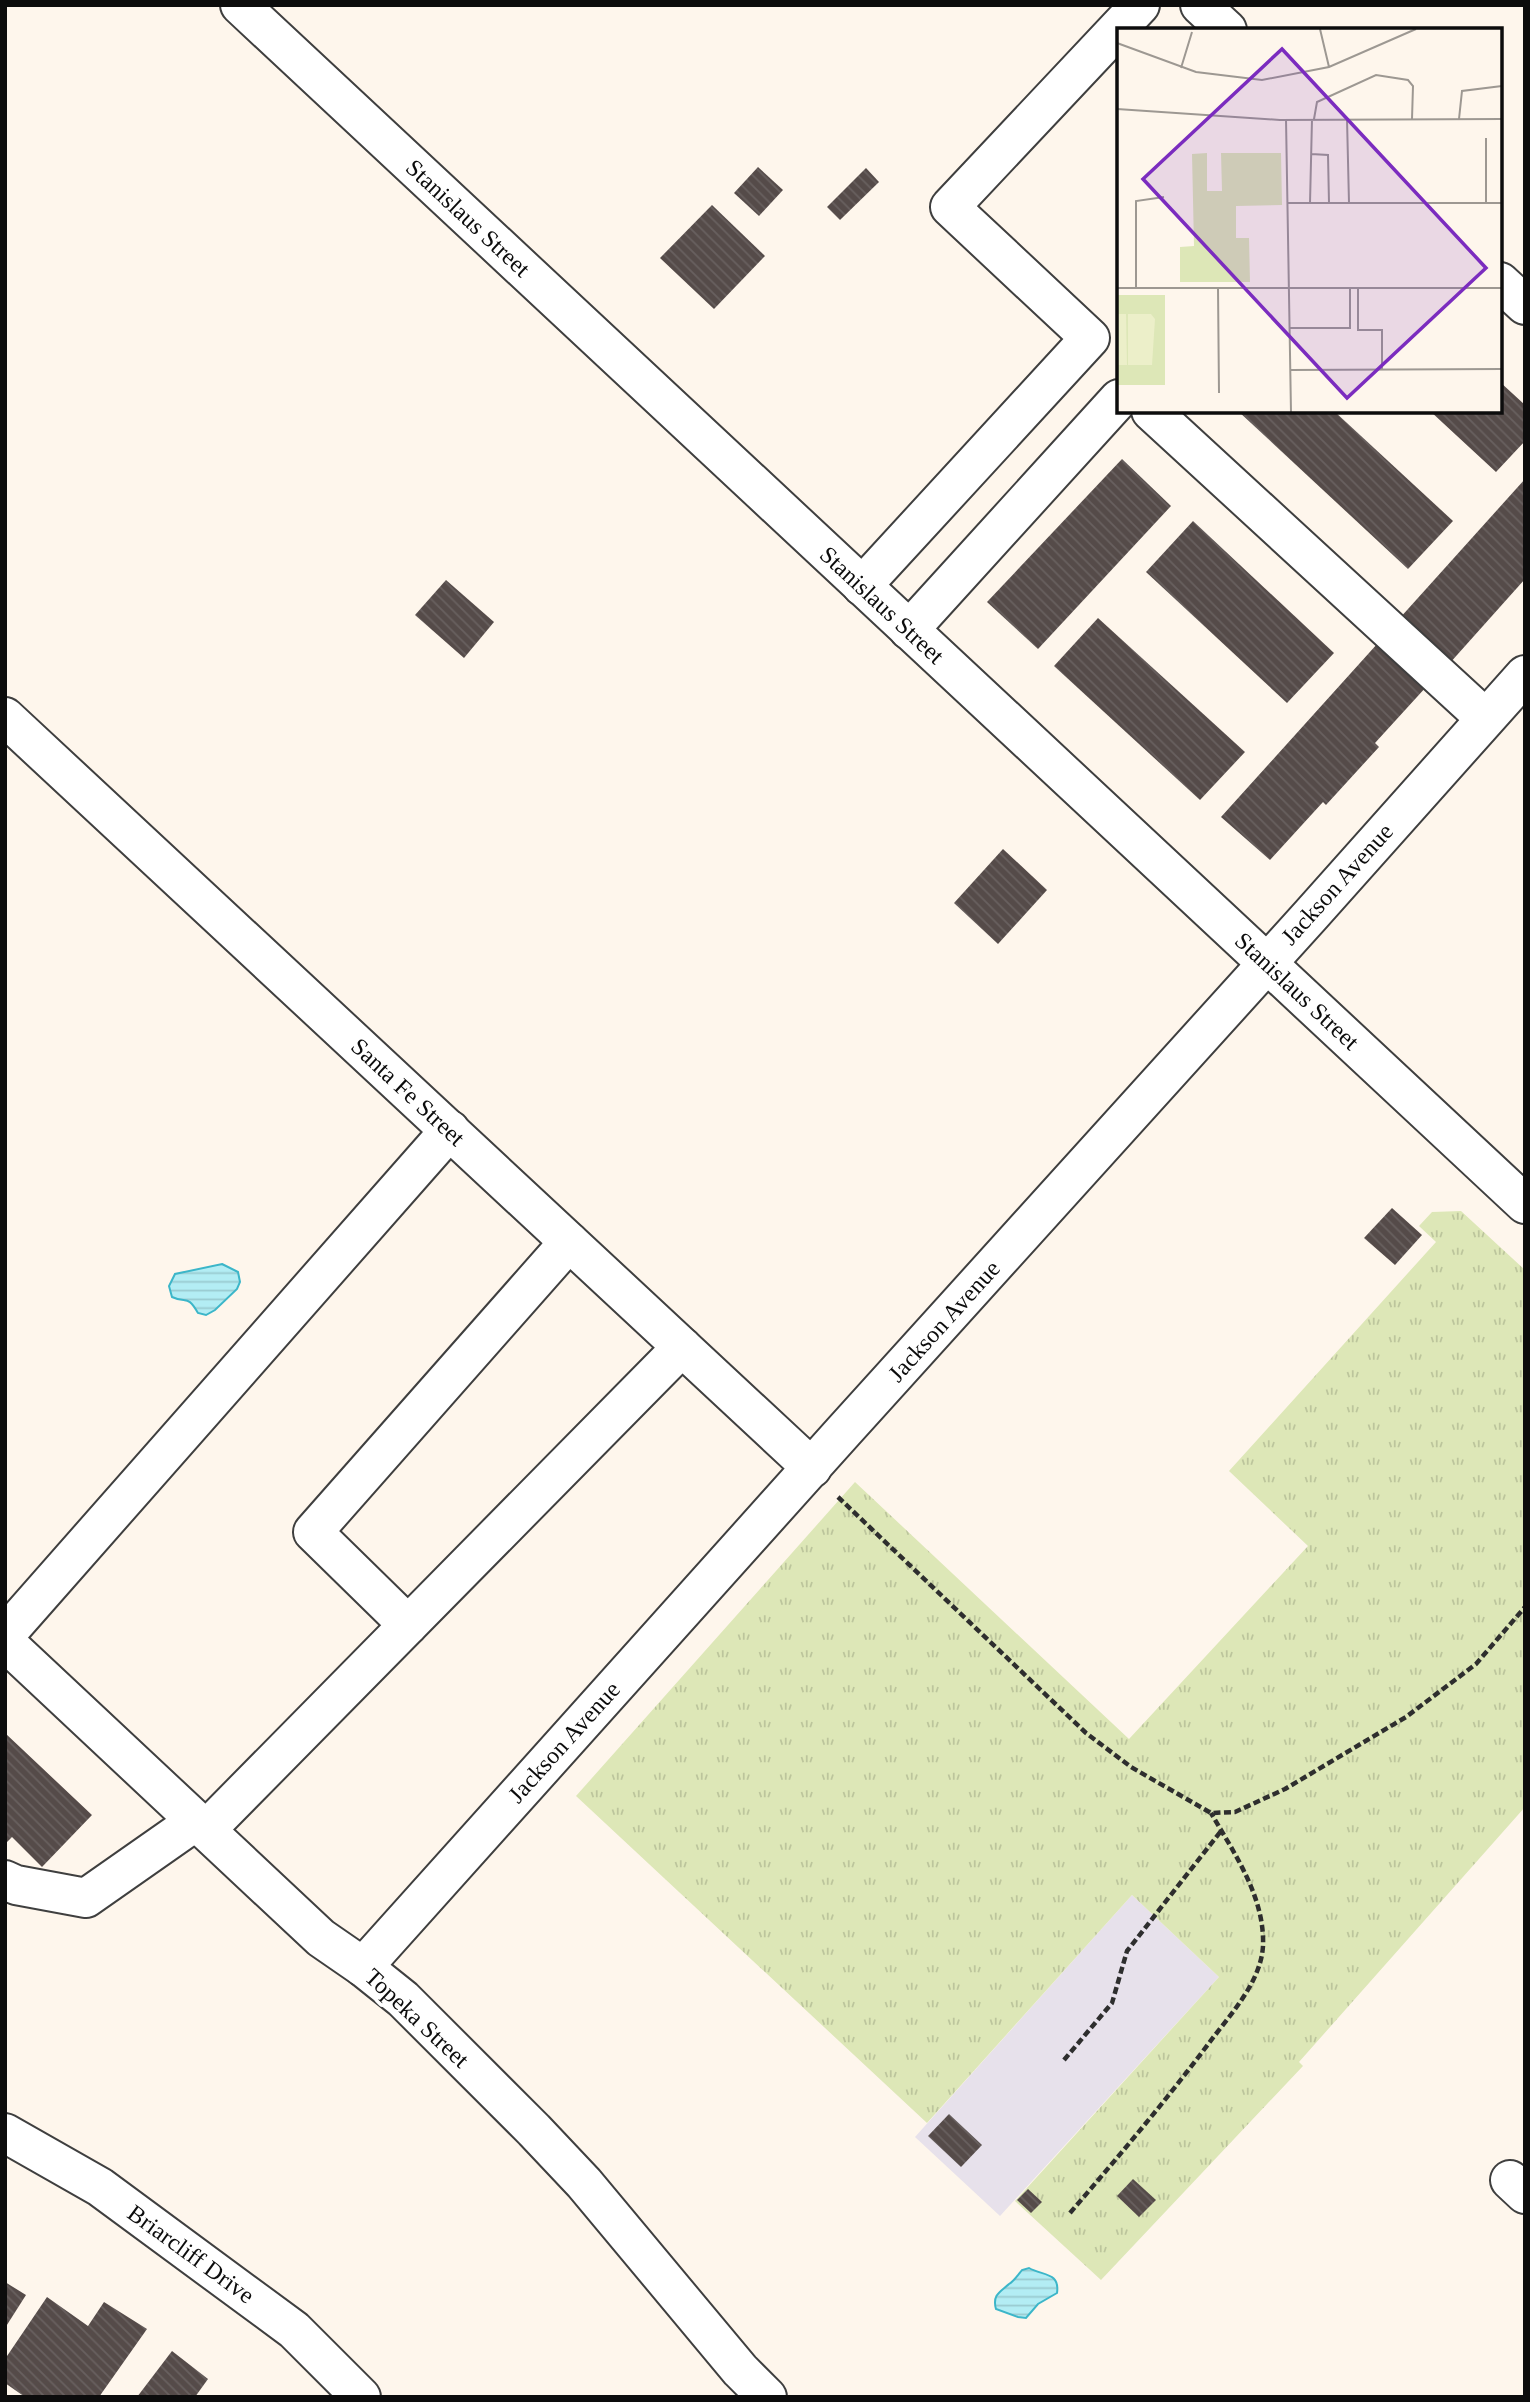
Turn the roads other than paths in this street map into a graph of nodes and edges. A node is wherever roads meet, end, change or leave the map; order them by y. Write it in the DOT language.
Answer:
graph roads {
  1 [pos="240,5"];
  2 [pos="1140,5"];
  3 [pos="1200,5"];
  4 [pos="1118,28"];
  5 [pos="1225,28"];
  6 [pos="1117,29"];
  7 [pos="1502,284"];
  8 [pos="1525,305"];
  9 [pos="1117,401"];
  10 [pos="1153,413"];
  11 [pos="862,586"];
  12 [pos="909,630"];
  13 [pos="1525,675"];
  14 [pos="5,716"];
  15 [pos="1485,718"];
  16 [pos="1266,963"];
  17 [pos="450,1130"];
  18 [pos="1525,1204"];
  19 [pos="569,1242"];
  20 [pos="682,1347"];
  21 [pos="811,1468"];
  22 [pos="408,1625"];
  23 [pos="5,1635"];
  24 [pos="5,1642"];
  25 [pos="201,1825"];
  26 [pos="5,1880"];
  27 [pos="363,1967"];
  28 [pos="5,2133"];
  29 [pos="361,2397"];
  30 [pos="767,2397"];
  1 -- 11 [label="street, Stanislaus Street"];
  2 -- 4 [label="street"];
  3 -- 5 [label="street"];
  6 -- 11 [label="street"];
  7 -- 8 [label="street"];
  9 -- 12 [label="street"];
  10 -- 15 [label="street"];
  11 -- 12 [label="street, Stanislaus Street"];
  12 -- 16 [label="street, Stanislaus Street"];
  13 -- 15 [label="street, Jackson Avenue"];
  14 -- 17 [label="street, Santa Fe Street"];
  15 -- 16 [label="street, Jackson Avenue"];
  16 -- 18 [label="street, Stanislaus Street"];
  16 -- 21 [label="street, Jackson Avenue"];
  17 -- 19 [label="street, Santa Fe Street"];
  17 -- 23 [label="street"];
  19 -- 20 [label="street, Santa Fe Street"];
  19 -- 22 [label="street"];
  20 -- 21 [label="street, Santa Fe Street"];
  20 -- 22 [label="street"];
  21 -- 27 [label="street, Jackson Avenue"];
  22 -- 25 [label="street"];
  24 -- 25 [label="street, Topeka Street"];
  25 -- 26 [label="street"];
  25 -- 27 [label="street, Topeka Street"];
  27 -- 30 [label="street, Topeka Street"];
  28 -- 29 [label="street, Briarcliff Drive"];
}
